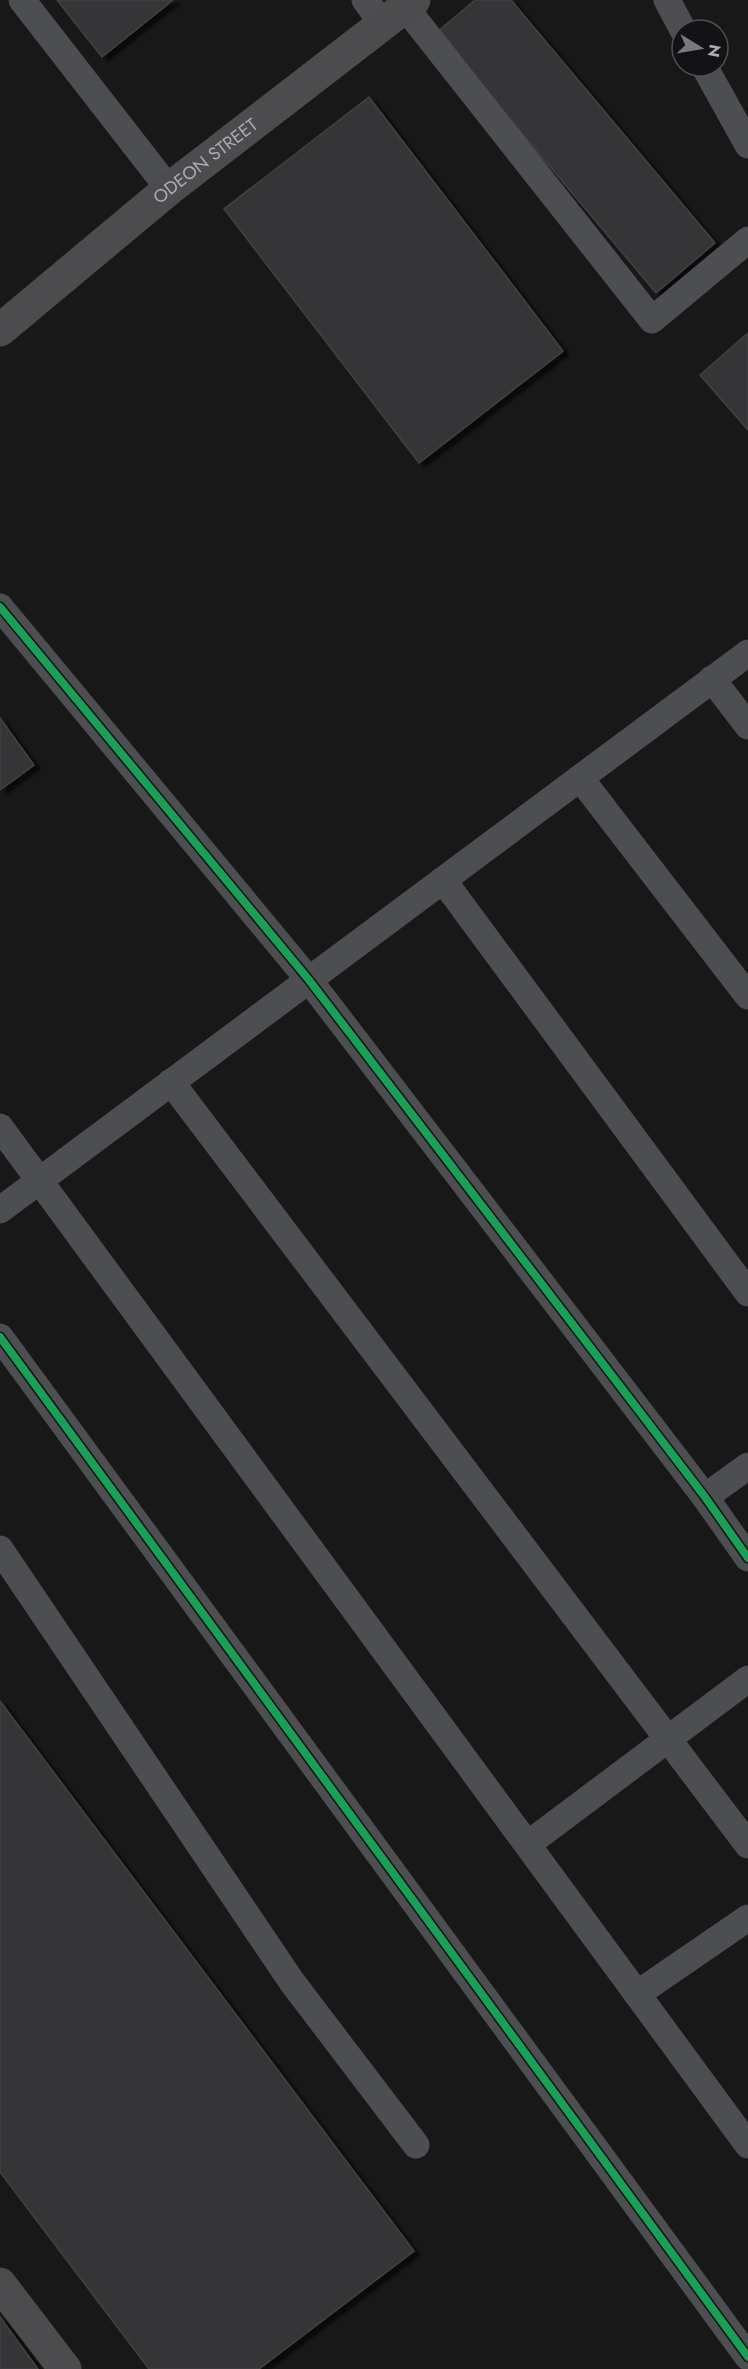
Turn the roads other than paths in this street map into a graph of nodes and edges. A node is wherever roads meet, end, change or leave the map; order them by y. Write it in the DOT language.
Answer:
graph roads {
  1 [pos="22,0"];
  2 [pos="667,0"];
  3 [pos="392,8"];
  4 [pos="677,18"];
  5 [pos="711,78"];
  6 [pos="748,145"];
  7 [pos="169,189"];
  8 [pos="748,240"];
  9 [pos="0,330"];
  10 [pos="0,607"];
  11 [pos="748,653"];
  12 [pos="712,679"];
  13 [pos="748,726"];
  14 [pos="580,778"];
  15 [pos="443,880"];
  16 [pos="309,980"];
  17 [pos="748,996"];
  18 [pos="171,1082"];
  19 [pos="0,1127"];
  20 [pos="41,1180"];
  21 [pos="0,1210"];
  22 [pos="748,1293"];
  23 [pos="0,1337"];
  24 [pos="748,1466"];
  25 [pos="705,1497"];
  26 [pos="0,1549"];
  27 [pos="748,1558"];
  28 [pos="748,1679"];
  29 [pos="668,1739"];
  30 [pos="528,1844"];
  31 [pos="748,1845"];
  32 [pos="748,1918"];
  33 [pos="637,1994"];
  34 [pos="416,2145"];
  35 [pos="748,2145"];
  36 [pos="0,2284"];
  37 [pos="748,2357"];
  38 [pos="65,2369"];
  1 -- 7 [label="street"];
  2 -- 4 [label="street"];
  3 -- 7 [label="street, ODEON STREET"];
  3 -- 8 [label="street"];
  5 -- 6 [label="street"];
  7 -- 9 [label="street, ODEON STREET"];
  10 -- 16 [label="street"];
  11 -- 12 [label="street"];
  12 -- 13 [label="street"];
  12 -- 14 [label="street"];
  14 -- 15 [label="street"];
  14 -- 17 [label="street"];
  15 -- 16 [label="street"];
  15 -- 22 [label="street"];
  16 -- 18 [label="street"];
  16 -- 25 [label="street"];
  18 -- 20 [label="street"];
  18 -- 29 [label="street"];
  19 -- 20 [label="street"];
  20 -- 21 [label="street"];
  20 -- 30 [label="street"];
  23 -- 37 [label="street"];
  24 -- 25 [label="street"];
  25 -- 27 [label="street"];
  26 -- 34 [label="street"];
  28 -- 29 [label="street"];
  29 -- 30 [label="street"];
  29 -- 31 [label="street"];
  30 -- 33 [label="street"];
  32 -- 33 [label="street"];
  33 -- 35 [label="street"];
  36 -- 38 [label="street"];
}
